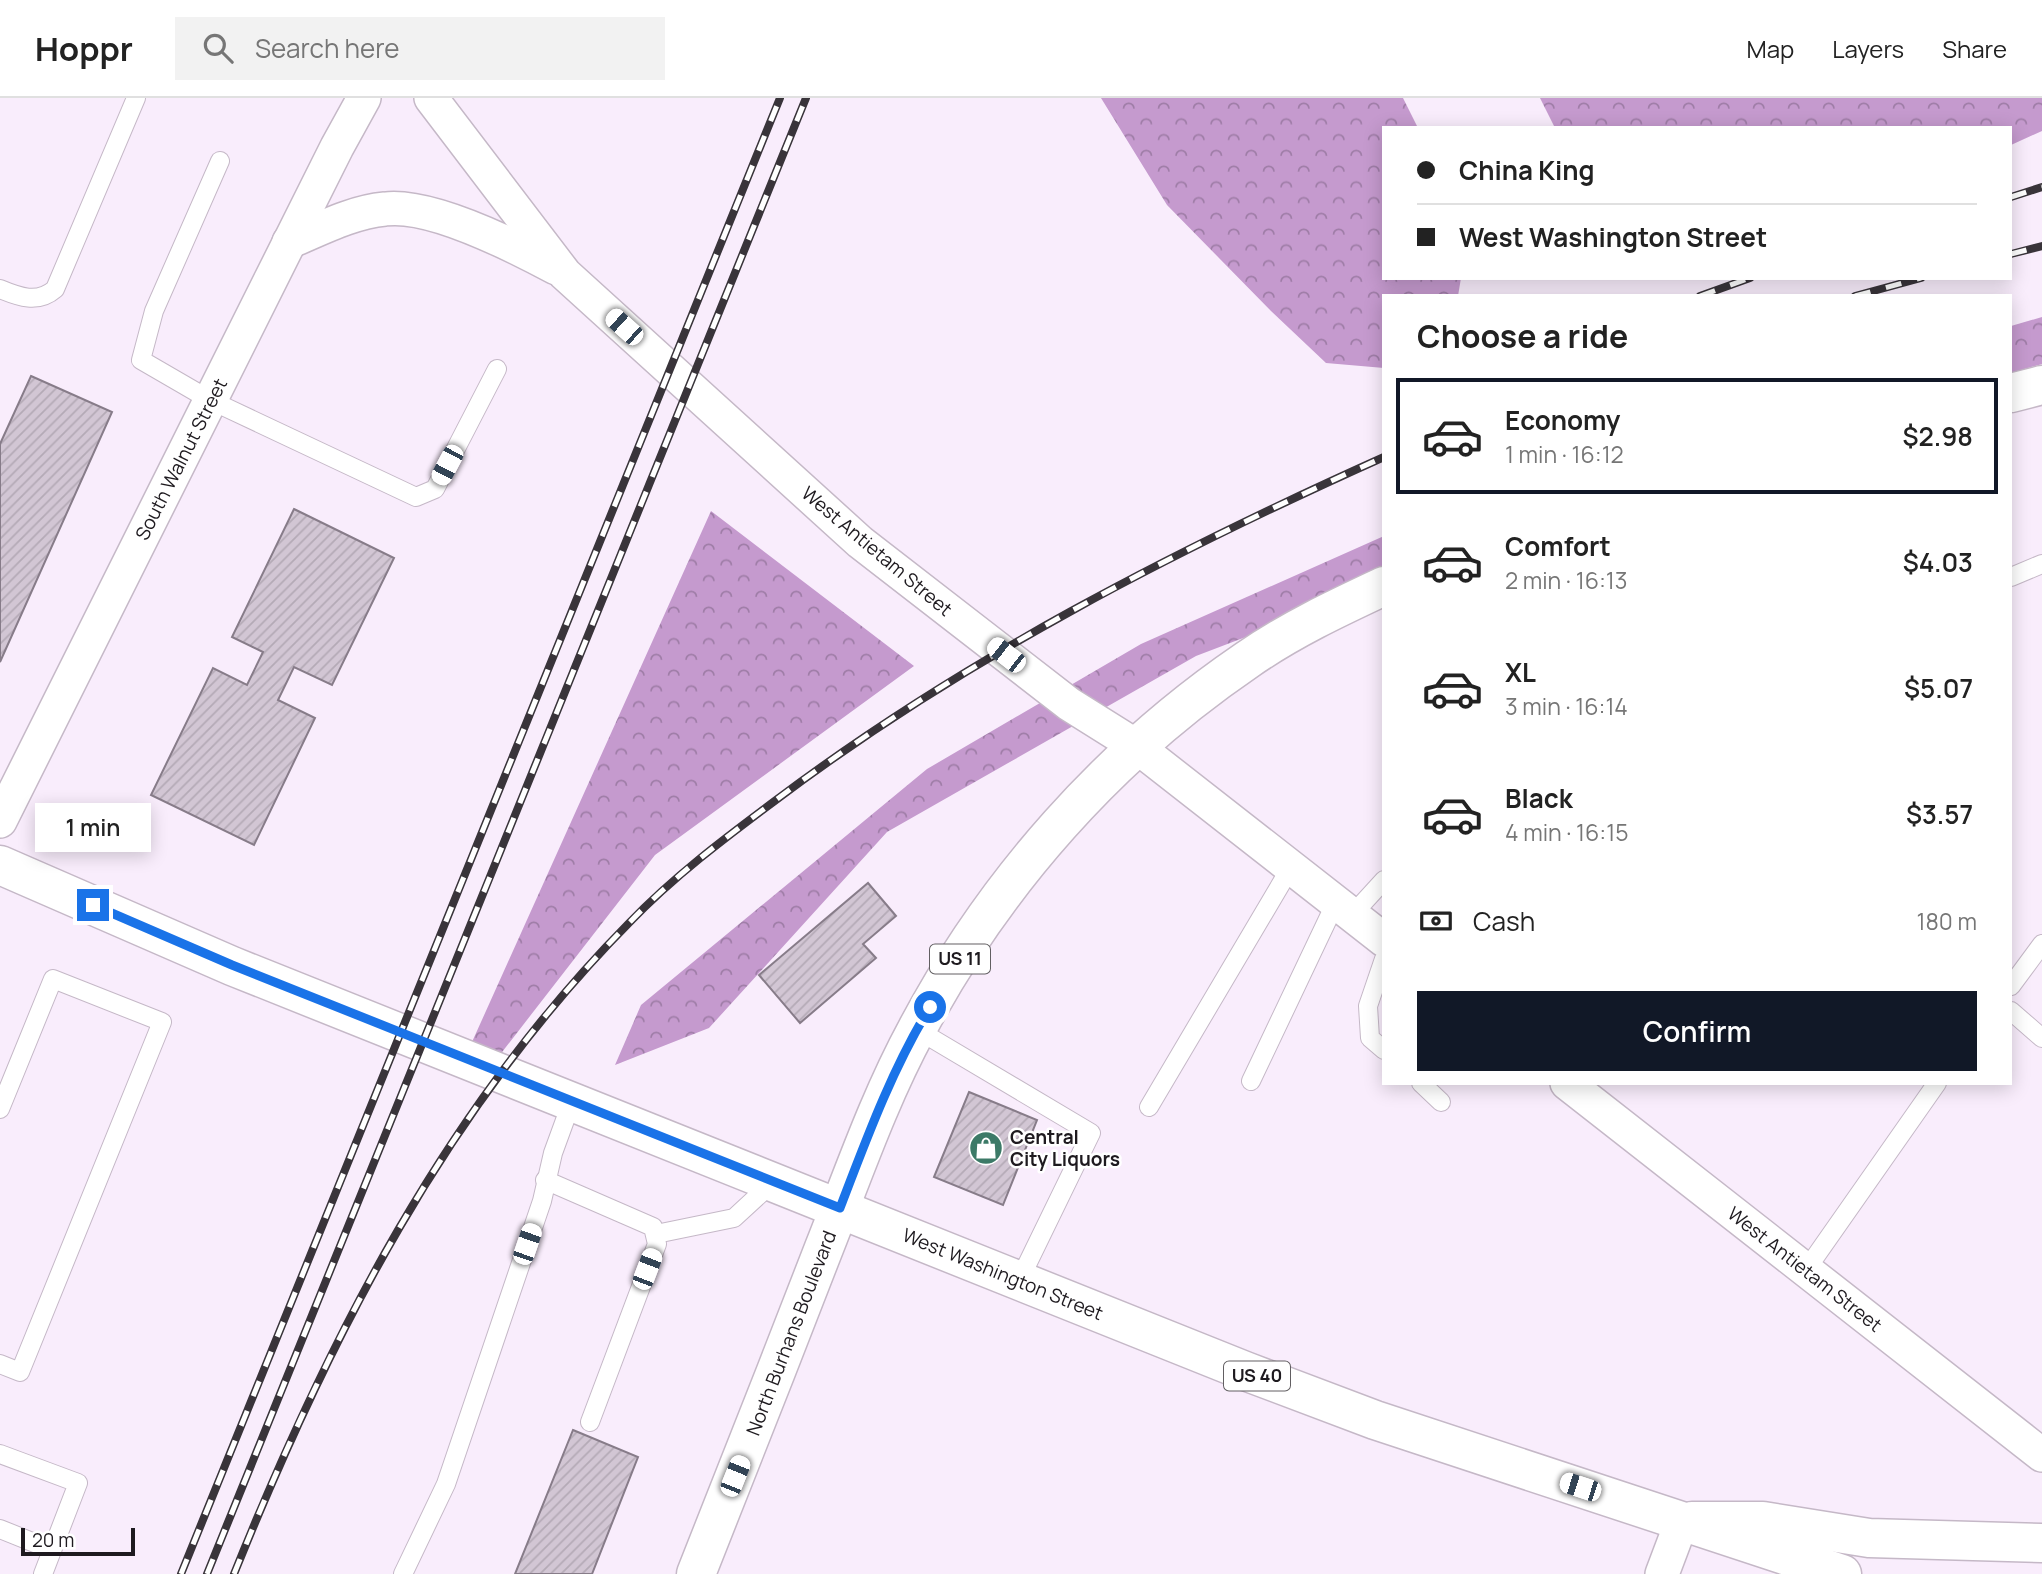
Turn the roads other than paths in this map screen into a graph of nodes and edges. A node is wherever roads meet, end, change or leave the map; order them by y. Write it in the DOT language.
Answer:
graph roads {
  1 [pos="136,98"];
  2 [pos="365,98"];
  3 [pos="431,98"];
  4 [pos="220,161"];
  5 [pos="289,242"];
  6 [pos="565,274"];
  7 [pos="0,289"];
  8 [pos="497,369"];
  9 [pos="2042,385"];
  10 [pos="2012,393"];
  11 [pos="210,400"];
  12 [pos="2042,564"];
  13 [pos="2012,577"];
  14 [pos="1382,587"];
  15 [pos="1136,746"];
  16 [pos="0,821"];
  17 [pos="0,865"];
  18 [pos="1291,867"];
  19 [pos="1382,881"];
  20 [pos="1344,909"];
  21 [pos="1382,938"];
  22 [pos="2042,944"];
  23 [pos="1382,965"];
  24 [pos="2012,985"];
  25 [pos="2012,1012"];
  26 [pos="916,1030"];
  27 [pos="2042,1038"];
  28 [pos="1382,1048"];
  29 [pos="1251,1082"];
  30 [pos="1423,1085"];
  31 [pos="1570,1085"];
  32 [pos="1936,1085"];
  33 [pos="572,1101"];
  34 [pos="1441,1102"];
  35 [pos="1149,1107"];
  36 [pos="0,1109"];
  37 [pos="545,1180"];
  38 [pos="773,1182"];
  39 [pos="840,1208"];
  40 [pos="656,1234"];
  41 [pos="1806,1270"];
  42 [pos="1019,1281"];
  43 [pos="0,1364"];
  44 [pos="590,1422"];
  45 [pos="0,1454"];
  46 [pos="2042,1455"];
  47 [pos="1682,1521"];
  48 [pos="0,1529"];
  49 [pos="2042,1543"];
  50 [pos="52,1550"];
  51 [pos="43,1574"];
  52 [pos="403,1574"];
  53 [pos="696,1574"];
  54 [pos="1662,1574"];
  55 [pos="1842,1574"];
  1 -- 7 [label="lane"];
  2 -- 5 [label="street, South Walnut Street"];
  3 -- 6 [label="street, West Antietam Street"];
  4 -- 11 [label="lane"];
  5 -- 6 [label="street"];
  5 -- 11 [label="street, South Walnut Street"];
  6 -- 15 [label="street, West Antietam Street"];
  8 -- 11 [label="lane"];
  9 -- 10 [label="main road"];
  11 -- 16 [label="street, South Walnut Street"];
  12 -- 13 [label="lane"];
  14 -- 15 [label="main road, US 11"];
  15 -- 18 [label="street, West Antietam Street"];
  15 -- 26 [label="main road, US 11"];
  17 -- 33 [label="main road, West Washington Street / US 40"];
  18 -- 20 [label="street, West Antietam Street"];
  18 -- 35 [label="lane"];
  19 -- 20 [label="lane"];
  20 -- 21 [label="street, West Antietam Street"];
  20 -- 29 [label="lane"];
  22 -- 24 [label="lane"];
  23 -- 28 [label="lane"];
  25 -- 27 [label="lane"];
  26 -- 39 [label="main road, US 11"];
  26 -- 42 [label="lane"];
  30 -- 34 [label="lane"];
  31 -- 41 [label="street, West Antietam Street"];
  32 -- 41 [label="lane"];
  33 -- 37 [label="lane"];
  33 -- 38 [label="main road, West Washington Street / US 40"];
  36 -- 43 [label="lane"];
  37 -- 40 [label="lane"];
  37 -- 52 [label="lane"];
  38 -- 39 [label="main road, West Washington Street / US 40"];
  38 -- 40 [label="lane"];
  39 -- 42 [label="main road, West Washington Street / US 40"];
  39 -- 53 [label="main road, North Burhans Boulevard / US 11"];
  40 -- 44 [label="lane"];
  41 -- 46 [label="street, West Antietam Street"];
  42 -- 47 [label="main road, West Washington Street / US 40"];
  45 -- 50 [label="lane"];
  47 -- 49 [label="main road, West Washington Street"];
  47 -- 54 [label="street"];
  47 -- 55 [label="main road, US 40"];
  48 -- 50 [label="lane"];
  50 -- 51 [label="lane"];
}
